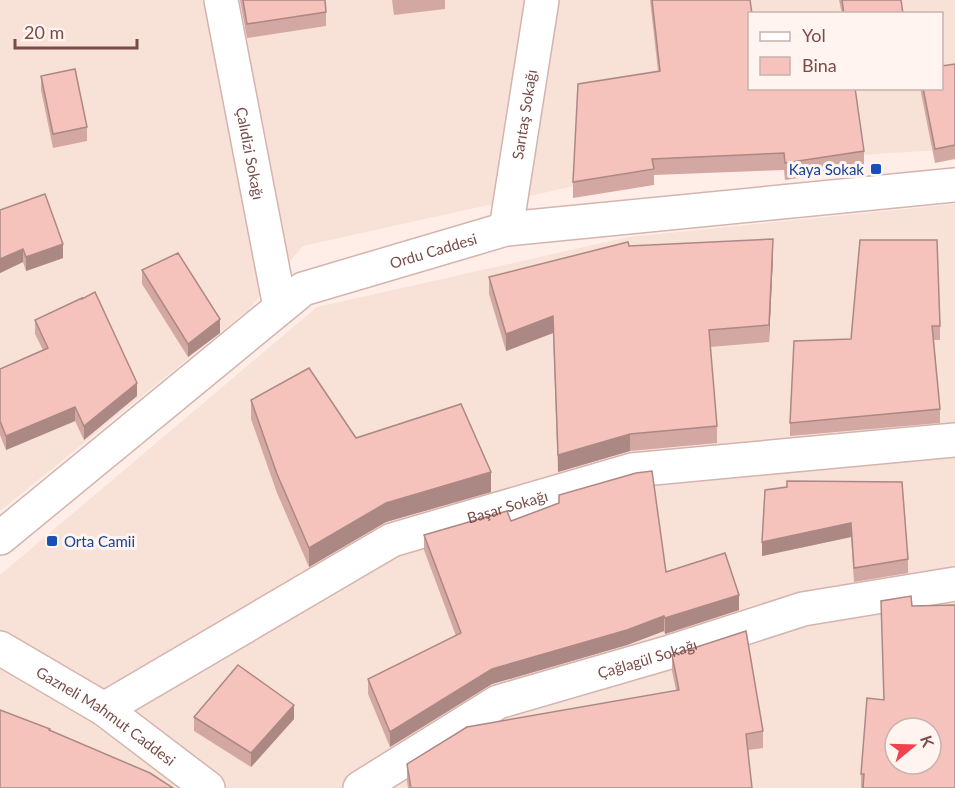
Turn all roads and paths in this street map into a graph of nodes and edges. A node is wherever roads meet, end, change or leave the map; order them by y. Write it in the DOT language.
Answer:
graph roads {
  1 [pos="221,0"];
  2 [pos="542,0"];
  3 [pos="955,185"];
  4 [pos="506,229"];
  5 [pos="280,307"];
  6 [pos="955,440"];
  7 [pos="0,538"];
  8 [pos="955,584"];
  9 [pos="0,648"];
  10 [pos="104,710"];
  11 [pos="208,788"];
  12 [pos="360,788"];
  1 -- 5 [label="street, Çalıdizi Sokağı"];
  2 -- 4 [label="street, Sarıtaş Sokağı"];
  3 -- 4 [label="street, Ordu Caddesi"];
  4 -- 5 [label="street, Ordu Caddesi"];
  5 -- 7 [label="street, Ordu Caddesi"];
  6 -- 10 [label="street, Başar Sokağı"];
  8 -- 12 [label="street, Çağlagül Sokağı"];
  9 -- 10 [label="street, Gazneli Mahmut Caddesi"];
  10 -- 11 [label="street, Gazneli Mahmut Caddesi"];
}
